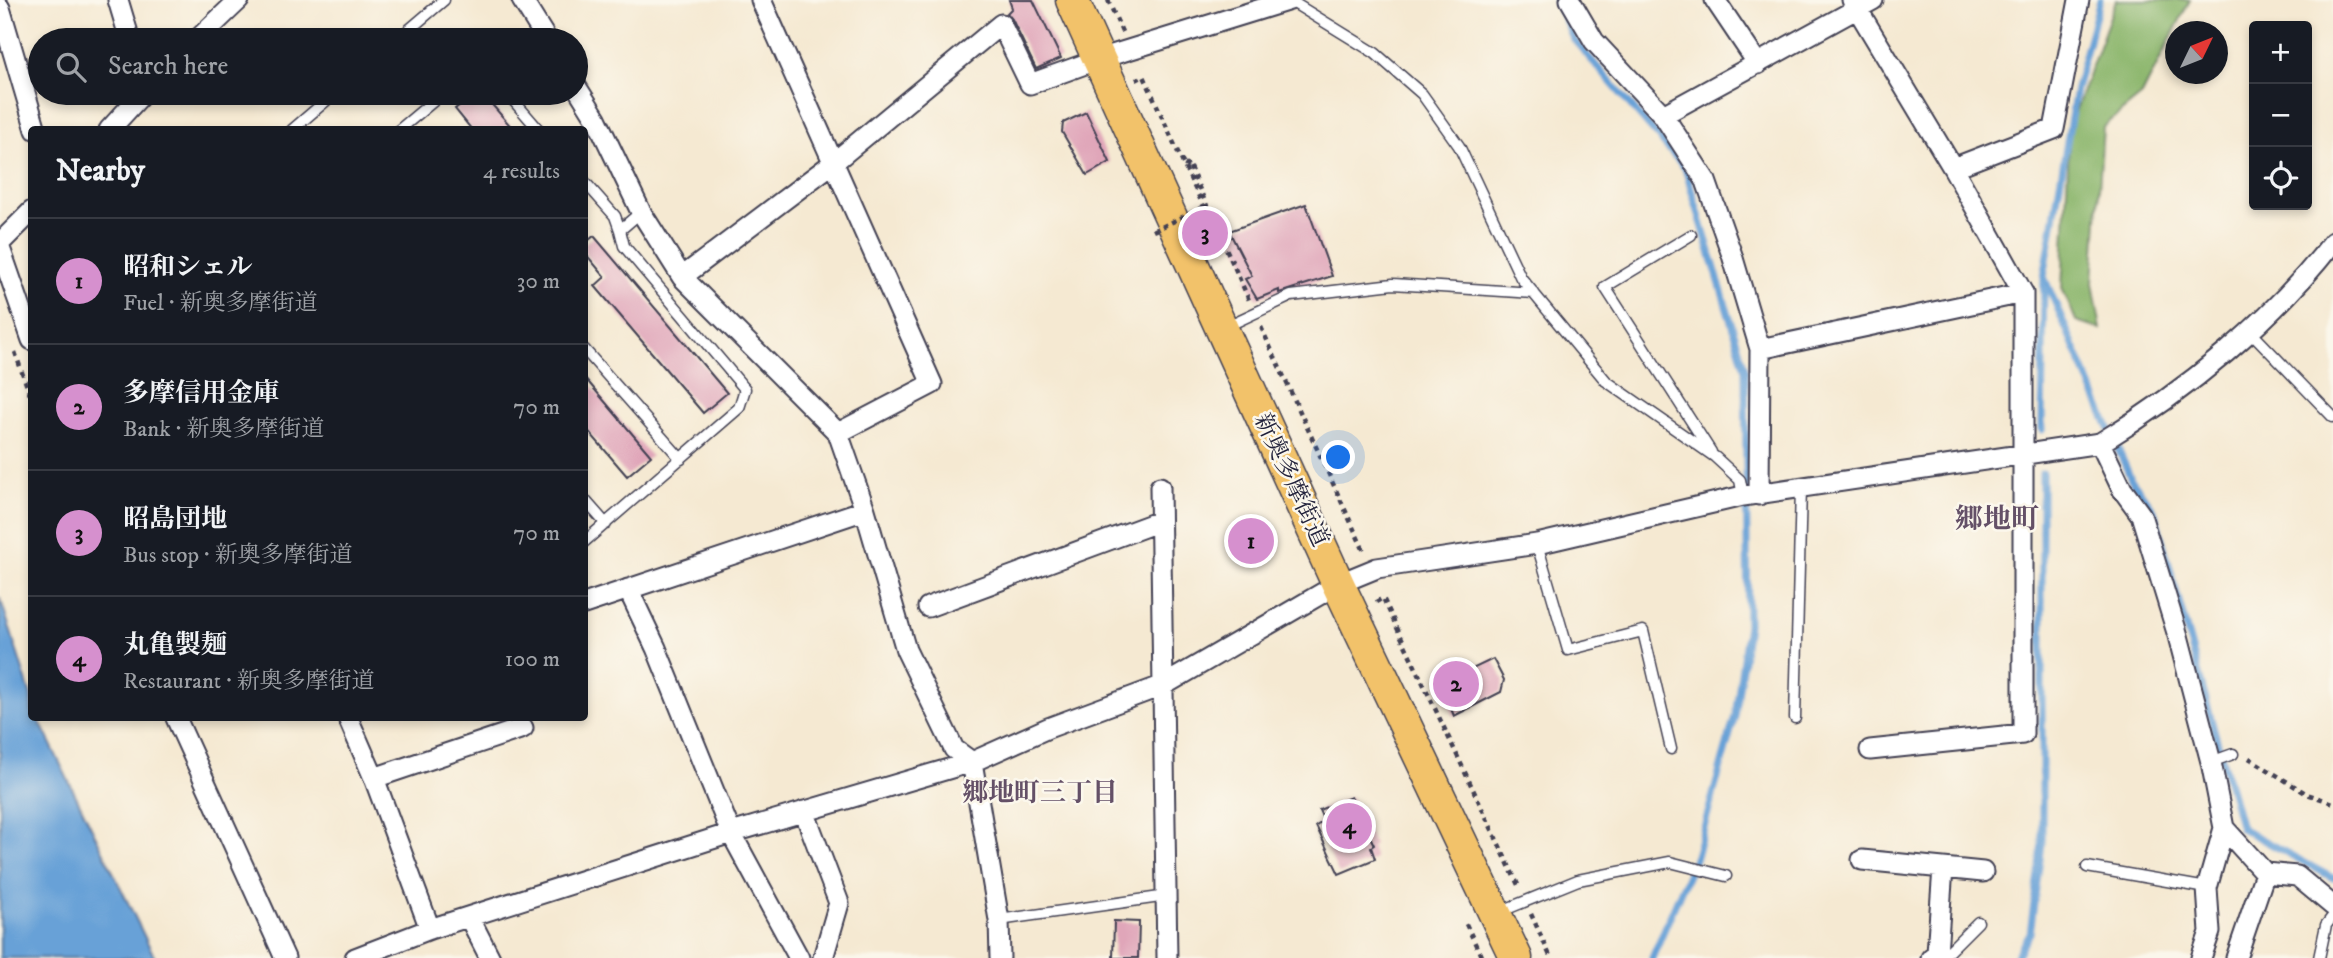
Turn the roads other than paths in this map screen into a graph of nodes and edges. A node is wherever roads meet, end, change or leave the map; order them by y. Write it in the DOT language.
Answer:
graph roads {
  1 [pos="118,0"];
  2 [pos="239,0"];
  3 [pos="444,0"];
  4 [pos="522,0"];
  5 [pos="761,0"];
  6 [pos="1072,0"];
  7 [pos="1290,0"];
  8 [pos="1570,0"];
  9 [pos="1715,0"];
  10 [pos="2079,0"];
  11 [pos="1861,3"];
  12 [pos="0,8"];
  13 [pos="126,28"];
  14 [pos="210,28"];
  15 [pos="411,28"];
  16 [pos="540,28"];
  17 [pos="1099,59"];
  18 [pos="1758,64"];
  19 [pos="28,103"];
  20 [pos="29,105"];
  21 [pos="132,105"];
  22 [pos="321,105"];
  23 [pos="429,105"];
  24 [pos="517,105"];
  25 [pos="588,105"];
  26 [pos="1663,115"];
  27 [pos="35,126"];
  28 [pos="113,126"];
  29 [pos="297,126"];
  30 [pos="405,126"];
  31 [pos="536,126"];
  32 [pos="833,163"];
  33 [pos="1953,168"];
  34 [pos="588,186"];
  35 [pos="641,212"];
  36 [pos="28,215"];
  37 [pos="620,230"];
  38 [pos="1691,235"];
  39 [pos="2333,242"];
  40 [pos="0,246"];
  41 [pos="682,277"];
  42 [pos="1534,293"];
  43 [pos="2023,293"];
  44 [pos="28,328"];
  45 [pos="1222,328"];
  46 [pos="2250,331"];
  47 [pos="1760,349"];
  48 [pos="588,354"];
  49 [pos="2333,417"];
  50 [pos="838,433"];
  51 [pos="2101,442"];
  52 [pos="2021,455"];
  53 [pos="1715,457"];
  54 [pos="681,459"];
  55 [pos="1160,487"];
  56 [pos="1801,488"];
  57 [pos="1753,495"];
  58 [pos="588,504"];
  59 [pos="865,510"];
  60 [pos="1160,521"];
  61 [pos="606,524"];
  62 [pos="588,539"];
  63 [pos="1537,544"];
  64 [pos="1338,584"];
  65 [pos="628,589"];
  66 [pos="588,603"];
  67 [pos="928,607"];
  68 [pos="1164,685"];
  69 [pos="1795,718"];
  70 [pos="177,721"];
  71 [pos="349,721"];
  72 [pos="523,728"];
  73 [pos="1671,749"];
  74 [pos="1870,750"];
  75 [pos="2232,754"];
  76 [pos="2212,761"];
  77 [pos="972,762"];
  78 [pos="374,778"];
  79 [pos="804,811"];
  80 [pos="2224,828"];
  81 [pos="731,832"];
  82 [pos="1862,860"];
  83 [pos="2087,867"];
  84 [pos="1943,868"];
  85 [pos="1983,872"];
  86 [pos="2265,873"];
  87 [pos="1726,876"];
  88 [pos="2207,888"];
  89 [pos="1167,896"];
  90 [pos="2333,906"];
  91 [pos="1495,914"];
  92 [pos="2333,916"];
  93 [pos="469,917"];
  94 [pos="999,920"];
  95 [pos="1978,922"];
  96 [pos="430,929"];
  97 [pos="1934,955"];
  98 [pos="285,958"];
  99 [pos="355,958"];
  100 [pos="490,958"];
  101 [pos="799,958"];
  102 [pos="823,958"];
  103 [pos="1000,958"];
  104 [pos="1167,958"];
  105 [pos="1516,958"];
  106 [pos="2201,958"];
  107 [pos="2236,958"];
  108 [pos="2319,958"];
  1 -- 13 [label="street"];
  2 -- 14 [label="street"];
  3 -- 15 [label="lane"];
  4 -- 16 [label="street"];
  5 -- 32 [label="street"];
  6 -- 17 [label="main road, 新奥多摩街道"];
  7 -- 17 [label="street"];
  7 -- 42 [label="lane"];
  8 -- 26 [label="street"];
  9 -- 18 [label="street"];
  10 -- 33 [label="street"];
  11 -- 18 [label="street"];
  11 -- 33 [label="street"];
  12 -- 19 [label="street"];
  17 -- 32 [label="street"];
  17 -- 45 [label="main road, 新奥多摩街道"];
  18 -- 26 [label="street"];
  20 -- 27 [label="street"];
  21 -- 28 [label="street"];
  22 -- 29 [label="lane"];
  23 -- 30 [label="lane"];
  24 -- 31 [label="lane"];
  25 -- 35 [label="street"];
  26 -- 47 [label="street"];
  32 -- 41 [label="street"];
  32 -- 50 [label="street"];
  33 -- 43 [label="street"];
  34 -- 37 [label="lane"];
  35 -- 37 [label="lane"];
  35 -- 41 [label="street"];
  36 -- 40 [label="street"];
  37 -- 54 [label="lane"];
  38 -- 53 [label="lane"];
  39 -- 46 [label="street"];
  40 -- 44 [label="street"];
  41 -- 50 [label="street"];
  42 -- 45 [label="lane"];
  42 -- 53 [label="lane"];
  43 -- 47 [label="street"];
  43 -- 52 [label="street"];
  45 -- 64 [label="main road, 新奥多摩街道"];
  46 -- 49 [label="lane"];
  46 -- 51 [label="street"];
  47 -- 57 [label="street"];
  48 -- 54 [label="lane"];
  50 -- 59 [label="street"];
  51 -- 52 [label="street"];
  51 -- 76 [label="street"];
  52 -- 56 [label="street"];
  52 -- 74 [label="street"];
  53 -- 57 [label="lane"];
  54 -- 61 [label="lane"];
  55 -- 60 [label="street"];
  56 -- 57 [label="street"];
  56 -- 69 [label="lane"];
  57 -- 63 [label="street"];
  58 -- 61 [label="lane"];
  59 -- 65 [label="street"];
  59 -- 77 [label="street"];
  60 -- 67 [label="street"];
  60 -- 68 [label="street"];
  61 -- 62 [label="lane"];
  63 -- 64 [label="street"];
  63 -- 73 [label="lane"];
  64 -- 68 [label="street"];
  64 -- 91 [label="main road, 新奥多摩街道"];
  65 -- 66 [label="street"];
  65 -- 81 [label="street"];
  68 -- 77 [label="street"];
  68 -- 89 [label="street"];
  70 -- 98 [label="street"];
  71 -- 78 [label="street"];
  72 -- 78 [label="street"];
  75 -- 76 [label="lane"];
  76 -- 80 [label="street"];
  77 -- 79 [label="street"];
  77 -- 94 [label="street"];
  78 -- 96 [label="street"];
  79 -- 81 [label="street"];
  79 -- 102 [label="street"];
  80 -- 86 [label="street"];
  80 -- 88 [label="street"];
  81 -- 93 [label="street"];
  81 -- 101 [label="street"];
  82 -- 84 [label="street"];
  83 -- 88 [label="lane"];
  84 -- 85 [label="street"];
  84 -- 97 [label="street"];
  86 -- 90 [label="street"];
  86 -- 107 [label="street"];
  87 -- 91 [label="lane"];
  88 -- 106 [label="street"];
  89 -- 94 [label="lane"];
  89 -- 104 [label="street"];
  91 -- 105 [label="main road, 新奥多摩街道"];
  92 -- 108 [label="lane"];
  93 -- 96 [label="street"];
  93 -- 100 [label="street"];
  94 -- 103 [label="street"];
  95 -- 97 [label="lane"];
  96 -- 99 [label="street"];
}
